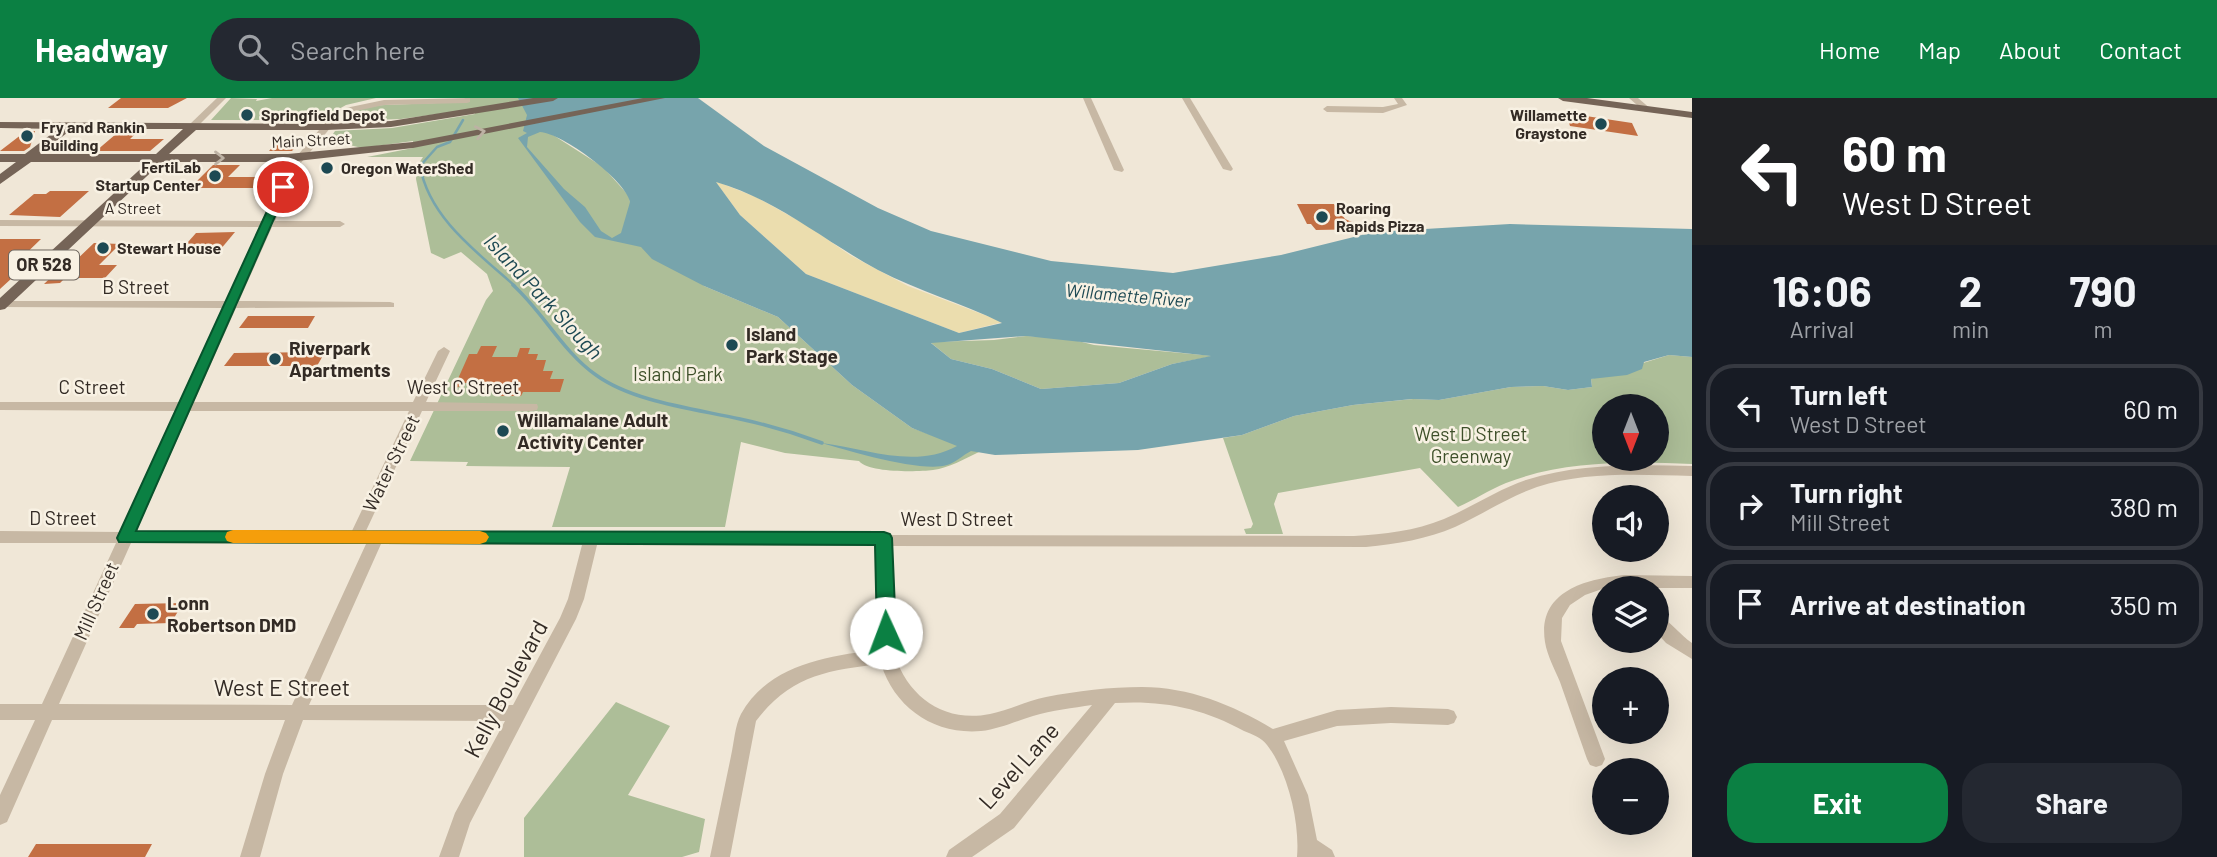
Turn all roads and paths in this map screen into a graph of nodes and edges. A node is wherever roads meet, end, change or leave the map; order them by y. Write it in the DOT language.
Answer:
graph roads {
  1 [pos="222,98"];
  2 [pos="553,98"];
  3 [pos="660,98"];
  4 [pos="1087,98"];
  5 [pos="1186,98"];
  6 [pos="1398,98"];
  7 [pos="1563,98"];
  8 [pos="1633,98"];
  9 [pos="467,100"];
  10 [pos="1327,110"];
  11 [pos="1648,110"];
  12 [pos="1692,115"];
  13 [pos="0,125"];
  14 [pos="70,125"];
  15 [pos="191,127"];
  16 [pos="323,131"];
  17 [pos="0,158"];
  18 [pos="28,158"];
  19 [pos="159,158"];
  20 [pos="299,158"];
  21 [pos="1119,170"];
  22 [pos="1228,170"];
  23 [pos="0,180"];
  24 [pos="0,223"];
  25 [pos="87,224"];
  26 [pos="266,224"];
  27 [pos="340,224"];
  28 [pos="0,305"];
  29 [pos="230,305"];
  30 [pos="390,305"];
  31 [pos="444,351"];
  32 [pos="0,406"];
  33 [pos="184,406"];
  34 [pos="418,406"];
  35 [pos="532,407"];
  36 [pos="1692,471"];
  37 [pos="0,537"];
  38 [pos="356,537"];
  39 [pos="377,537"];
  40 [pos="592,537"];
  41 [pos="125,538"];
  42 [pos="884,538"];
  43 [pos="1692,582"];
  44 [pos="1669,583"];
  45 [pos="1592,585"];
  46 [pos="1669,635"];
  47 [pos="1692,652"];
  48 [pos="887,656"];
  49 [pos="1109,698"];
  50 [pos="0,712"];
  51 [pos="46,712"];
  52 [pos="296,712"];
  53 [pos="519,713"];
  54 [pos="1448,717"];
  55 [pos="1272,737"];
  56 [pos="1596,758"];
  57 [pos="0,816"];
  58 [pos="1313,853"];
  59 [pos="250,857"];
  60 [pos="449,857"];
  61 [pos="720,857"];
  62 [pos="956,857"];
  1 -- 15 [label="street"];
  2 -- 16 [label="main road"];
  20 -- 3 [label="main road, Main Street, one-way"];
  4 -- 21 [label="street"];
  5 -- 22 [label="street"];
  6 -- 10 [label="street"];
  7 -- 11 [label="main road"];
  8 -- 11 [label="street"];
  9 -- 16 [label="street, Mill Street"];
  11 -- 12 [label="main road"];
  13 -- 14 [label="main road"];
  14 -- 15 [label="main road"];
  14 -- 18 [label="main road"];
  15 -- 16 [label="main road"];
  15 -- 19 [label="main road, OR 528"];
  16 -- 20 [label="street, Mill Street"];
  17 -- 18 [label="main road, Main Street"];
  18 -- 19 [label="main road, Main Street"];
  18 -- 23 [label="main road"];
  19 -- 20 [label="main road, Main Street, one-way"];
  19 -- 25 [label="main road, OR 528"];
  20 -- 26 [label="street, Mill Street"];
  24 -- 25 [label="street, A Street"];
  25 -- 26 [label="street, A Street"];
  25 -- 28 [label="main road, OR 528"];
  26 -- 27 [label="street, A Street"];
  26 -- 29 [label="street, Mill Street"];
  28 -- 29 [label="street, B Street"];
  29 -- 30 [label="street, B Street"];
  29 -- 33 [label="street, Mill Street"];
  31 -- 34 [label="street, Water Street"];
  32 -- 33 [label="street, C Street"];
  33 -- 34 [label="street, West C Street"];
  33 -- 41 [label="street, Mill Street"];
  34 -- 35 [label="street, West C Street"];
  34 -- 38 [label="street, Water Street"];
  36 -- 42 [label="street, West D Street"];
  37 -- 41 [label="street, D Street"];
  38 -- 39 [label="street, West D Street"];
  38 -- 41 [label="street, West D Street"];
  39 -- 40 [label="street, West D Street"];
  39 -- 52 [label="street, Water Street"];
  40 -- 42 [label="street, West D Street"];
  40 -- 53 [label="street, Kelly Boulevard"];
  41 -- 51 [label="street, Mill Street"];
  42 -- 48 [label="street"];
  43 -- 44 [label="street"];
  45 -- 56 [label="street"];
  46 -- 47 [label="street"];
  48 -- 49 [label="street"];
  48 -- 61 [label="street"];
  49 -- 55 [label="street"];
  49 -- 62 [label="street, Level Lane"];
  50 -- 51 [label="street, West E Street"];
  51 -- 52 [label="street, West E Street"];
  51 -- 57 [label="street, Mill Street"];
  52 -- 53 [label="street, West E Street"];
  52 -- 59 [label="street, Water Street"];
  53 -- 60 [label="street, Kelly Boulevard"];
  54 -- 55 [label="street"];
  55 -- 58 [label="street"];
}
